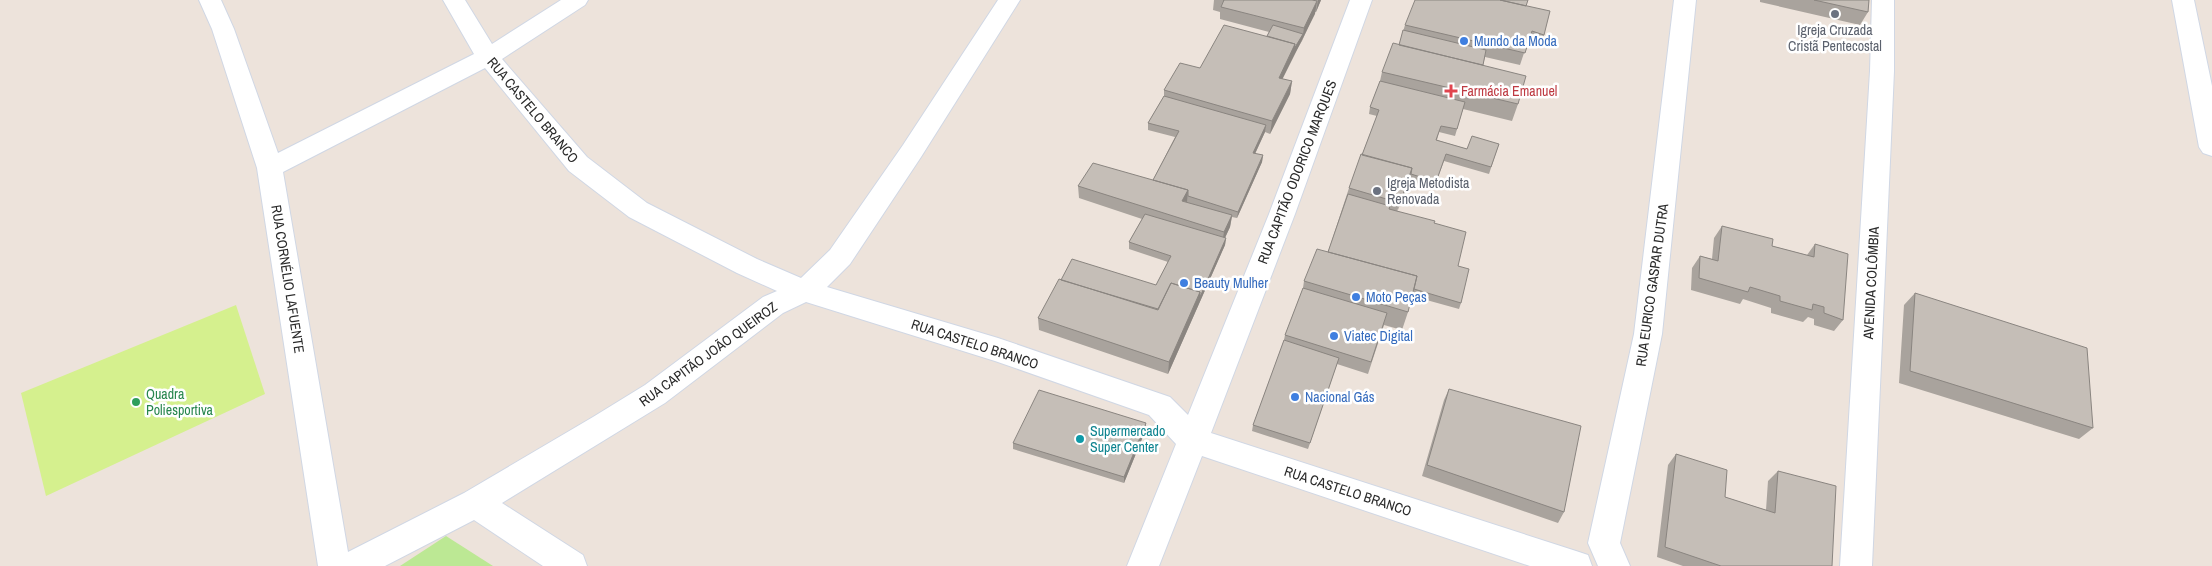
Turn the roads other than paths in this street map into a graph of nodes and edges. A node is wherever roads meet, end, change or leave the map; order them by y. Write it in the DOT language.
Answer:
graph roads {
  1 [pos="210,0"];
  2 [pos="454,0"];
  3 [pos="577,0"];
  4 [pos="1009,0"];
  5 [pos="1361,0"];
  6 [pos="1685,0"];
  7 [pos="1883,0"];
  8 [pos="2183,0"];
  9 [pos="488,58"];
  10 [pos="2212,147"];
  11 [pos="270,168"];
  12 [pos="805,291"];
  13 [pos="1192,440"];
  14 [pos="475,503"];
  15 [pos="334,566"];
  16 [pos="354,566"];
  17 [pos="571,566"];
  18 [pos="1143,566"];
  19 [pos="1576,566"];
  20 [pos="1614,566"];
  21 [pos="1856,566"];
  1 -- 11 [label="street, RUA CORNÉLIO LAFUENTE"];
  2 -- 9 [label="street, RUA CASTELO BRANCO"];
  3 -- 9 [label="street"];
  4 -- 12 [label="street, RUA CAPITÃO JOÃO QUEIROZ"];
  5 -- 13 [label="street, RUA CAPITÃO ODORICO MARQUES"];
  6 -- 20 [label="street, RUA EURICO GASPAR DUTRA"];
  7 -- 21 [label="street, AVENIDA COLÔMBIA"];
  8 -- 10 [label="street"];
  9 -- 11 [label="street"];
  9 -- 12 [label="street, RUA CASTELO BRANCO"];
  11 -- 15 [label="street, RUA CORNÉLIO LAFUENTE"];
  12 -- 13 [label="street, RUA CASTELO BRANCO"];
  12 -- 14 [label="street, RUA CAPITÃO JOÃO QUEIROZ"];
  13 -- 18 [label="street, RUA CAPITÃO ODORICO MARQUES"];
  13 -- 19 [label="street, RUA CASTELO BRANCO"];
  14 -- 16 [label="street, RUA CAPITÃO JOÃO QUEIROZ"];
  14 -- 17 [label="street"];
}
